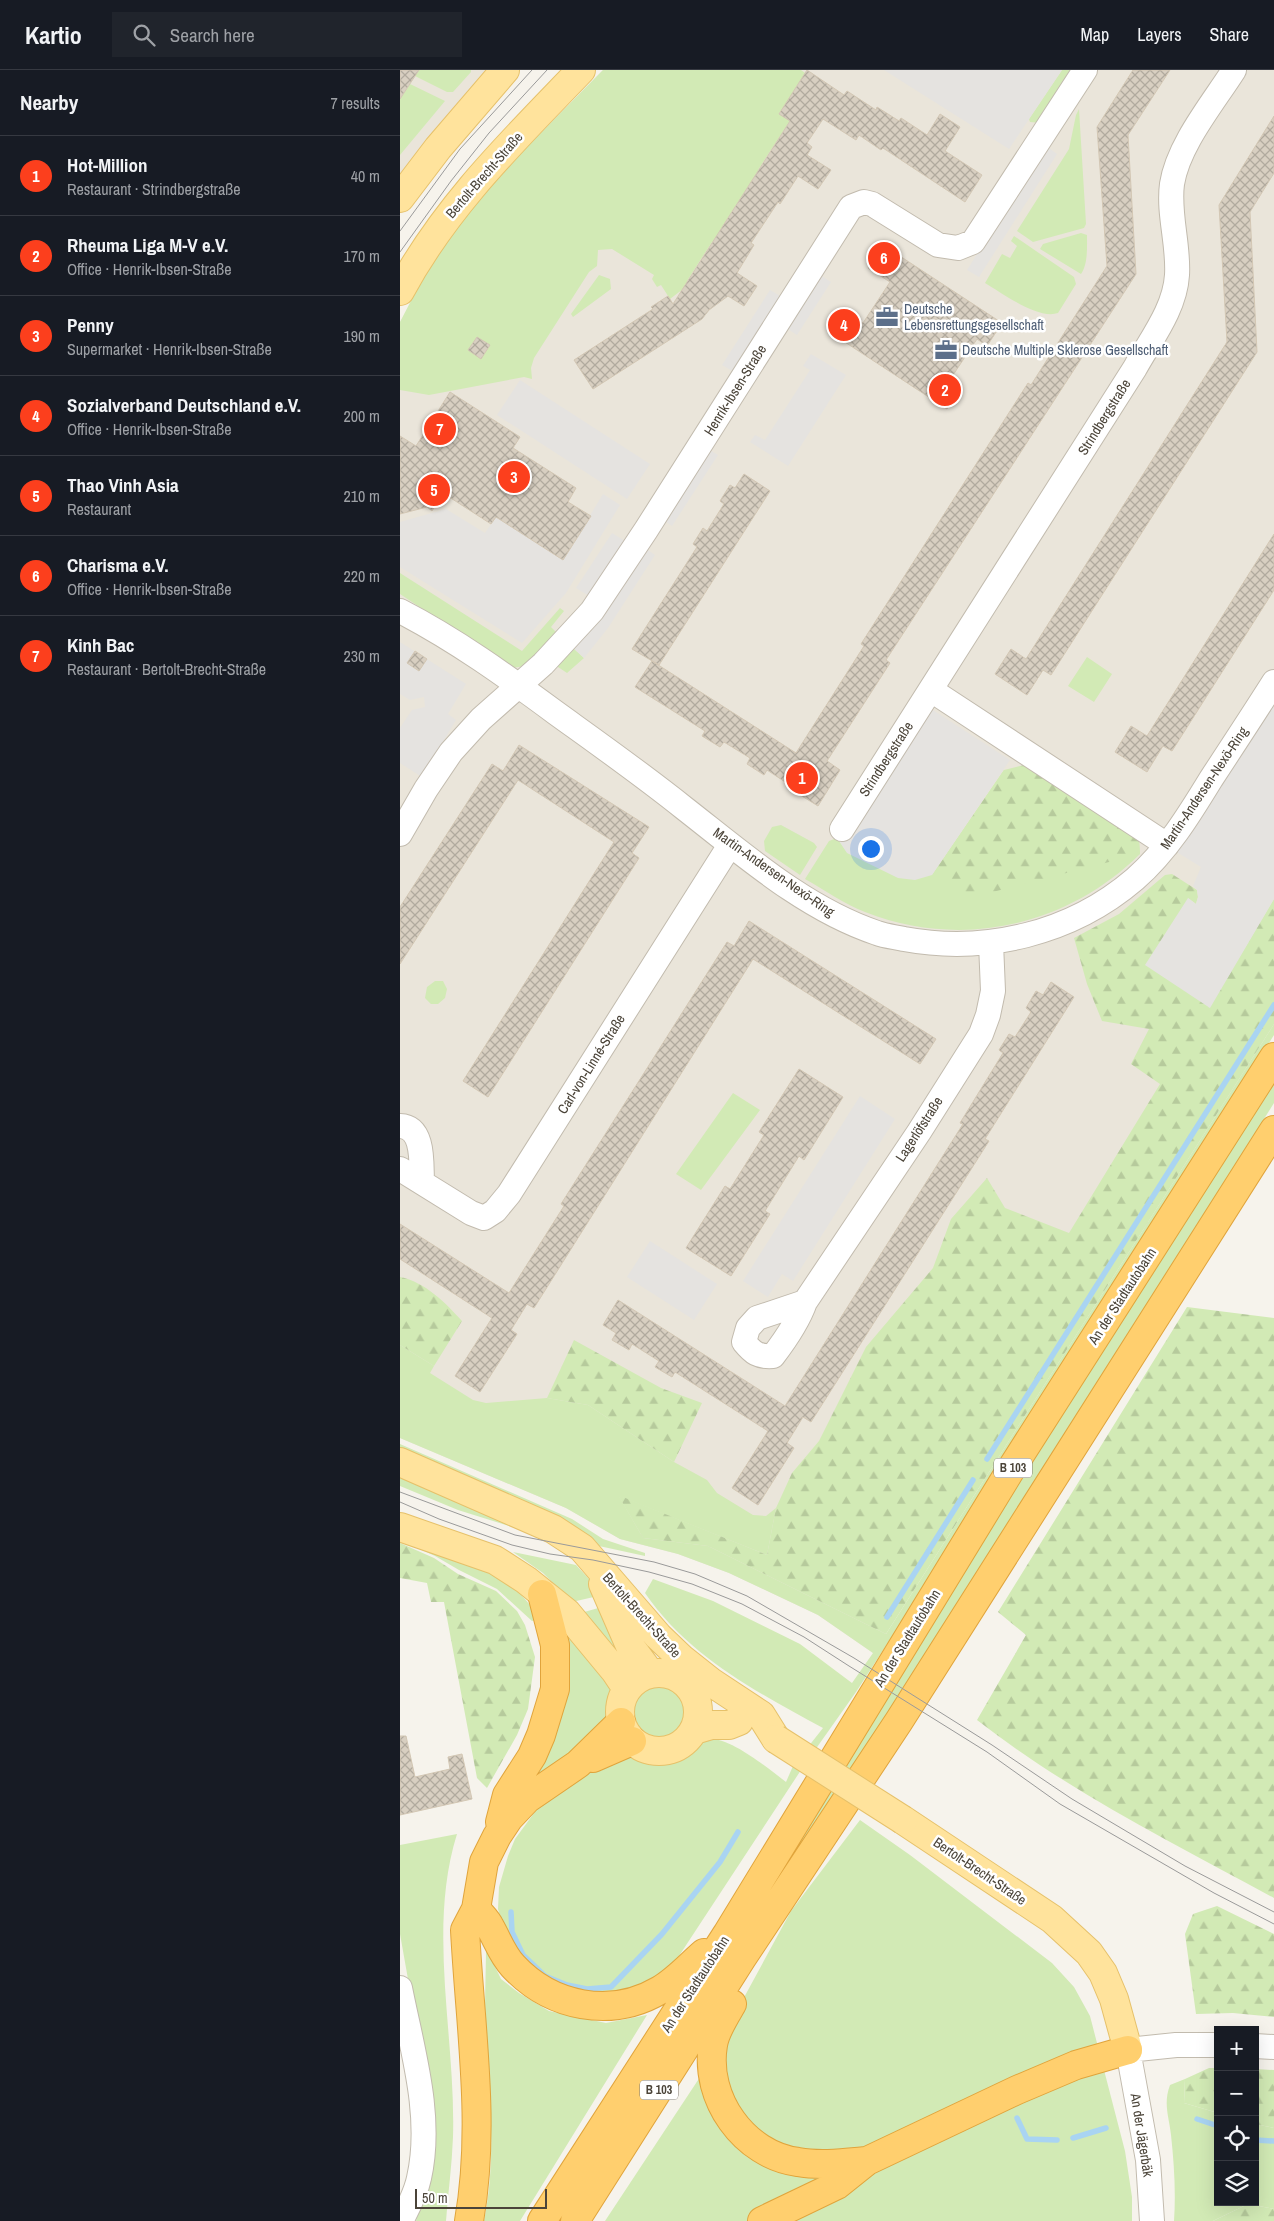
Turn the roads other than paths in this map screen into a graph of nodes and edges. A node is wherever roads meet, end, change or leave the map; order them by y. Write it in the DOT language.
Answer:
graph roads {
  1 [pos="506,70"];
  2 [pos="581,70"];
  3 [pos="1085,70"];
  4 [pos="1234,70"];
  5 [pos="400,198"];
  6 [pos="400,291"];
  7 [pos="400,611"];
  8 [pos="1274,682"];
  9 [pos="519,686"];
  10 [pos="931,690"];
  11 [pos="842,829"];
  12 [pos="400,834"];
  13 [pos="730,845"];
  14 [pos="1168,845"];
  15 [pos="991,943"];
  16 [pos="1274,1057"];
  17 [pos="400,1126"];
  18 [pos="1274,1130"];
  19 [pos="400,1168"];
  20 [pos="422,1182"];
  21 [pos="805,1302"];
  22 [pos="400,1462"];
  23 [pos="400,1527"];
  24 [pos="598,1566"];
  25 [pos="542,1594"];
  26 [pos="650,1673"];
  27 [pos="627,1688"];
  28 [pos="695,1696"];
  29 [pos="739,1721"];
  30 [pos="694,1730"];
  31 [pos="626,1732"];
  32 [pos="776,1740"];
  33 [pos="497,1836"];
  34 [pos="476,1909"];
  35 [pos="727,1934"];
  36 [pos="742,1958"];
  37 [pos="400,1988"];
  38 [pos="1214,2044"];
  39 [pos="1259,2046"];
  40 [pos="1274,2047"];
  41 [pos="1128,2050"];
  42 [pos="867,2161"];
  43 [pos="401,2221"];
  44 [pos="469,2221"];
  45 [pos="542,2221"];
  46 [pos="575,2221"];
  47 [pos="762,2221"];
  48 [pos="1152,2221"];
  1 -- 5 [label="main road"];
  2 -- 6 [label="main road, Bertolt-Brecht-Straße"];
  3 -- 9 [label="street, Henrik-Ibsen-Straße"];
  4 -- 10 [label="street, Strindbergstraße"];
  7 -- 9 [label="street, Martin-Andersen-Nexö-Ring"];
  8 -- 14 [label="street, Martin-Andersen-Nexö-Ring"];
  9 -- 12 [label="street, Henrik-Ibsen-Straße"];
  9 -- 13 [label="street, Martin-Andersen-Nexö-Ring"];
  10 -- 11 [label="street, Strindbergstraße"];
  10 -- 14 [label="street"];
  13 -- 15 [label="street, Martin-Andersen-Nexö-Ring"];
  13 -- 20 [label="street, Carl-von-Linné-Straße"];
  14 -- 15 [label="street, Martin-Andersen-Nexö-Ring"];
  15 -- 21 [label="street, Lagerlöfstraße"];
  16 -- 35 [label="highway, An der Stadtautobahn / B 103"];
  17 -- 20 [label="street"];
  18 -- 36 [label="highway, An der Stadtautobahn / B 103"];
  19 -- 20 [label="street, Carl-von-Linné-Straße"];
  22 -- 24 [label="main road, Bertolt-Brecht-Straße"];
  23 -- 25 [label="main road"];
  24 -- 26 [label="main road, Bertolt-Brecht-Straße"];
  24 -- 32 [label="main road, Bertolt-Brecht-Straße"];
  25 -- 27 [label="main road"];
  25 -- 33 [label="highway"];
  26 -- 27 [label="main road"];
  26 -- 28 [label="main road, Bertolt-Brecht-Straße"];
  27 -- 31 [label="main road"];
  28 -- 29 [label="main road, Bertolt-Brecht-Straße"];
  28 -- 30 [label="main road"];
  29 -- 30 [label="main road"];
  29 -- 32 [label="main road, Bertolt-Brecht-Straße"];
  30 -- 31 [label="main road"];
  31 -- 33 [label="highway"];
  32 -- 41 [label="main road, Bertolt-Brecht-Straße, bridge"];
  33 -- 34 [label="highway"];
  34 -- 35 [label="highway"];
  34 -- 44 [label="highway"];
  35 -- 45 [label="highway, An der Stadtautobahn / B 103"];
  36 -- 42 [label="highway"];
  36 -- 46 [label="highway, An der Stadtautobahn / B 103"];
  37 -- 43 [label="street"];
  38 -- 41 [label="street"];
  39 -- 40 [label="street"];
  41 -- 42 [label="highway"];
  41 -- 48 [label="street, An der Jägerbäk"];
  42 -- 47 [label="highway"];
}
